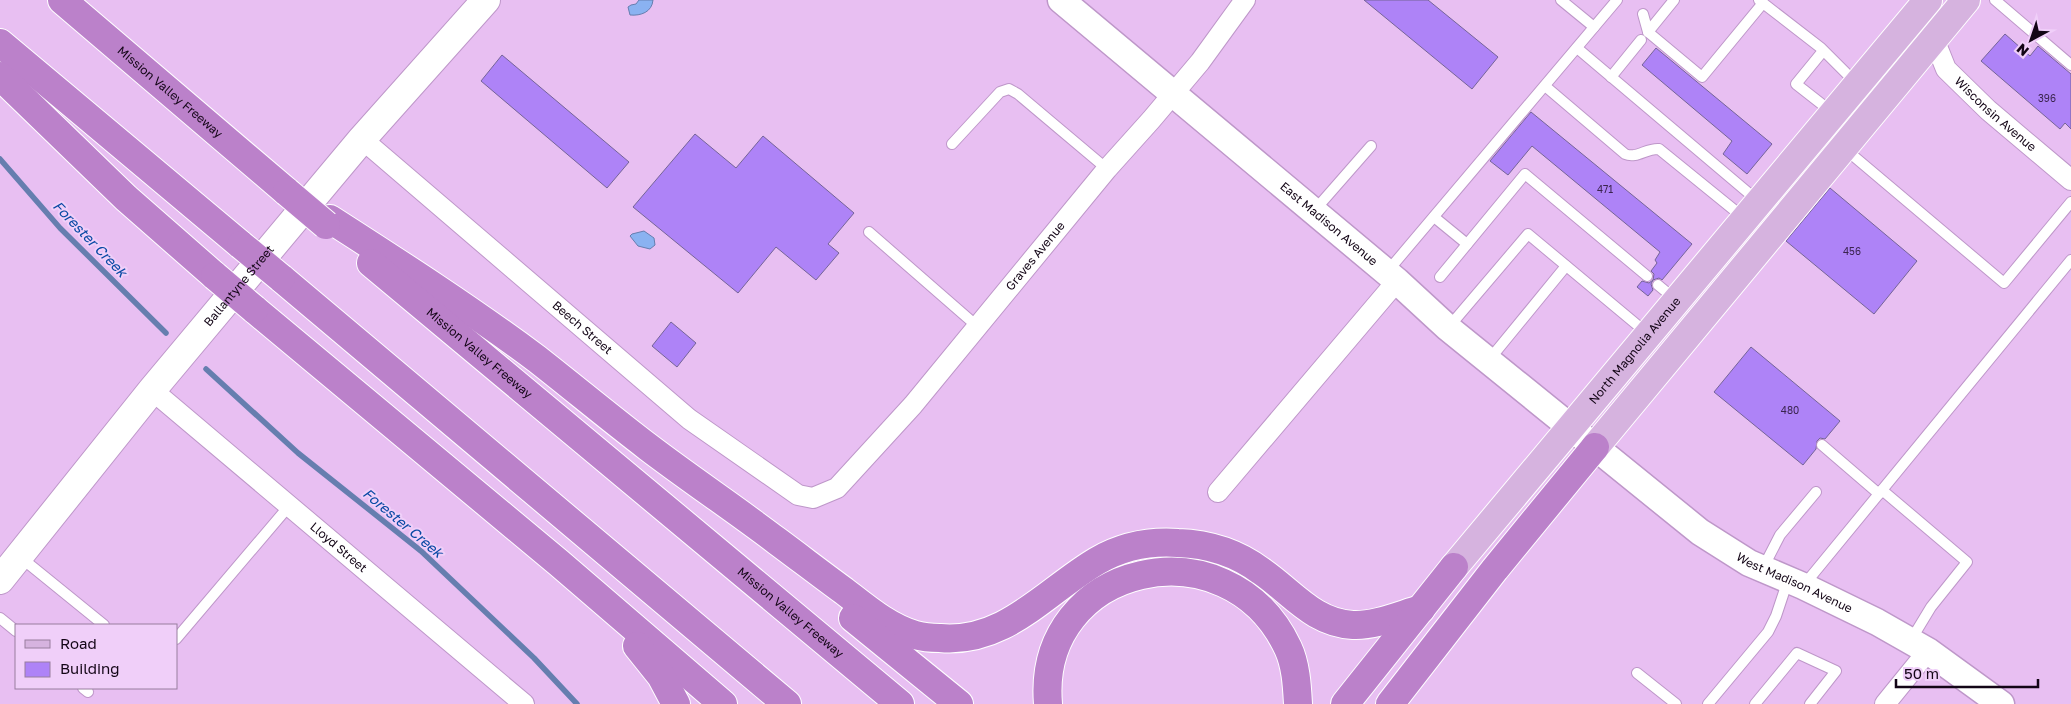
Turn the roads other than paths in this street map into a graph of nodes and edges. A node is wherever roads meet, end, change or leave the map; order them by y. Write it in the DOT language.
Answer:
graph roads {
  1 [pos="62,0"];
  2 [pos="486,0"];
  3 [pos="1061,0"];
  4 [pos="1245,0"];
  5 [pos="1561,0"];
  6 [pos="1617,0"];
  7 [pos="1674,0"];
  8 [pos="1966,0"];
  9 [pos="1995,0"];
  10 [pos="1761,2"];
  11 [pos="1922,3"];
  12 [pos="1643,14"];
  13 [pos="1594,28"];
  14 [pos="1645,36"];
  15 [pos="1934,39"];
  16 [pos="0,43"];
  17 [pos="1577,48"];
  18 [pos="1823,51"];
  19 [pos="2071,65"];
  20 [pos="0,76"];
  21 [pos="1611,77"];
  22 [pos="1857,84"];
  23 [pos="1545,86"];
  24 [pos="1174,93"];
  25 [pos="1833,113"];
  26 [pos="362,140"];
  27 [pos="952,144"];
  28 [pos="1370,146"];
  29 [pos="1843,147"];
  30 [pos="1107,169"];
  31 [pos="2071,180"];
  32 [pos="2071,202"];
  33 [pos="1752,210"];
  34 [pos="1314,212"];
  35 [pos="1434,217"];
  36 [pos="328,222"];
  37 [pos="869,232"];
  38 [pos="1467,244"];
  39 [pos="2071,260"];
  40 [pos="1566,266"];
  41 [pos="1647,276"];
  42 [pos="1392,277"];
  43 [pos="1440,277"];
  44 [pos="978,327"];
  45 [pos="1448,328"];
  46 [pos="1649,334"];
  47 [pos="1489,360"];
  48 [pos="152,390"];
  49 [pos="1571,428"];
  50 [pos="1822,445"];
  51 [pos="1596,447"];
  52 [pos="649,448"];
  53 [pos="1218,492"];
  54 [pos="1816,492"];
  55 [pos="1881,492"];
  56 [pos="813,498"];
  57 [pos="289,506"];
  58 [pos="20,556"];
  59 [pos="559,564"];
  60 [pos="1454,568"];
  61 [pos="1763,568"];
  62 [pos="0,580"];
  63 [pos="1796,582"];
  64 [pos="1421,609"];
  65 [pos="0,618"];
  66 [pos="103,624"];
  67 [pos="15,630"];
  68 [pos="178,637"];
  69 [pos="1919,646"];
  70 [pos="1637,673"];
  71 [pos="1412,676"];
  72 [pos="524,704"];
  73 [pos="676,704"];
  74 [pos="723,704"];
  75 [pos="787,704"];
  76 [pos="900,704"];
  77 [pos="959,704"];
  78 [pos="1048,704"];
  79 [pos="1298,704"];
  80 [pos="1346,704"];
  81 [pos="1390,704"];
  82 [pos="1419,704"];
  83 [pos="1676,704"];
  84 [pos="1708,704"];
  85 [pos="1755,704"];
  86 [pos="1810,704"];
  87 [pos="1885,704"];
  88 [pos="2001,704"];
  1 -- 36 [label="highway, Mission Valley Freeway, bridge"];
  2 -- 26 [label="main road, Ballantyne Street"];
  3 -- 24 [label="street, East Madison Avenue"];
  4 -- 24 [label="street, Graves Avenue"];
  5 -- 13 [label="lane"];
  6 -- 13 [label="lane"];
  7 -- 14 [label="lane"];
  8 -- 15 [label="main road"];
  9 -- 19 [label="lane"];
  10 -- 14 [label="lane"];
  10 -- 18 [label="lane"];
  11 -- 15 [label="street, Wisconsin Avenue"];
  11 -- 22 [label="main road, North Magnolia Avenue"];
  12 -- 14 [label="lane"];
  13 -- 17 [label="lane"];
  14 -- 21 [label="lane"];
  15 -- 29 [label="main road"];
  15 -- 31 [label="street, Wisconsin Avenue"];
  16 -- 75 [label="highway, bridge"];
  17 -- 21 [label="lane"];
  17 -- 23 [label="lane"];
  18 -- 22 [label="lane"];
  18 -- 25 [label="lane"];
  20 -- 59 [label="highway, bridge"];
  21 -- 33 [label="lane"];
  22 -- 25 [label="main road, North Magnolia Avenue"];
  23 -- 33 [label="lane"];
  23 -- 35 [label="lane"];
  24 -- 30 [label="street, Graves Avenue"];
  24 -- 34 [label="street, East Madison Avenue"];
  25 -- 33 [label="main road, North Magnolia Avenue"];
  26 -- 48 [label="main road, Ballantyne Street"];
  26 -- 56 [label="street, Beech Street"];
  27 -- 30 [label="lane"];
  28 -- 34 [label="lane"];
  29 -- 32 [label="lane"];
  29 -- 51 [label="main road"];
  30 -- 44 [label="street, Graves Avenue"];
  33 -- 46 [label="main road, North Magnolia Avenue"];
  34 -- 42 [label="street, East Madison Avenue"];
  35 -- 38 [label="lane"];
  35 -- 42 [label="lane"];
  36 -- 52 [label="highway"];
  36 -- 76 [label="highway, Mission Valley Freeway"];
  37 -- 44 [label="lane"];
  38 -- 41 [label="lane"];
  38 -- 43 [label="lane"];
  39 -- 55 [label="lane"];
  40 -- 45 [label="lane"];
  40 -- 46 [label="lane"];
  40 -- 47 [label="lane"];
  42 -- 45 [label="street, East Madison Avenue"];
  42 -- 53 [label="street"];
  44 -- 56 [label="street, Graves Avenue"];
  45 -- 47 [label="street, East Madison Avenue"];
  46 -- 49 [label="main road, North Magnolia Avenue"];
  47 -- 49 [label="street, East Madison Avenue"];
  48 -- 57 [label="street, Lloyd Street"];
  48 -- 58 [label="main road, Ballantyne Street"];
  49 -- 51 [label="street, East Madison Avenue"];
  49 -- 60 [label="main road, North Magnolia Avenue"];
  50 -- 55 [label="lane"];
  51 -- 61 [label="street, West Madison Avenue"];
  51 -- 71 [label="highway"];
  52 -- 64 [label="highway"];
  52 -- 77 [label="highway"];
  54 -- 61 [label="lane"];
  55 -- 63 [label="lane"];
  55 -- 69 [label="lane"];
  57 -- 68 [label="lane"];
  57 -- 72 [label="street, Lloyd Street"];
  58 -- 62 [label="main road, Ballantyne Street"];
  58 -- 66 [label="lane"];
  59 -- 73 [label="highway"];
  59 -- 74 [label="highway"];
  60 -- 64 [label="highway, North Magnolia Avenue"];
  61 -- 63 [label="street, West Madison Avenue"];
  63 -- 69 [label="street, West Madison Avenue"];
  63 -- 84 [label="lane"];
  64 -- 80 [label="highway, North Magnolia Avenue"];
  65 -- 67 [label="lane"];
  69 -- 87 [label="street"];
  69 -- 88 [label="street, West Madison Avenue"];
  70 -- 83 [label="lane"];
  71 -- 81 [label="highway"];
  71 -- 82 [label="highway"];
  78 -- 79 [label="highway"];
  85 -- 86 [label="lane"];
}
